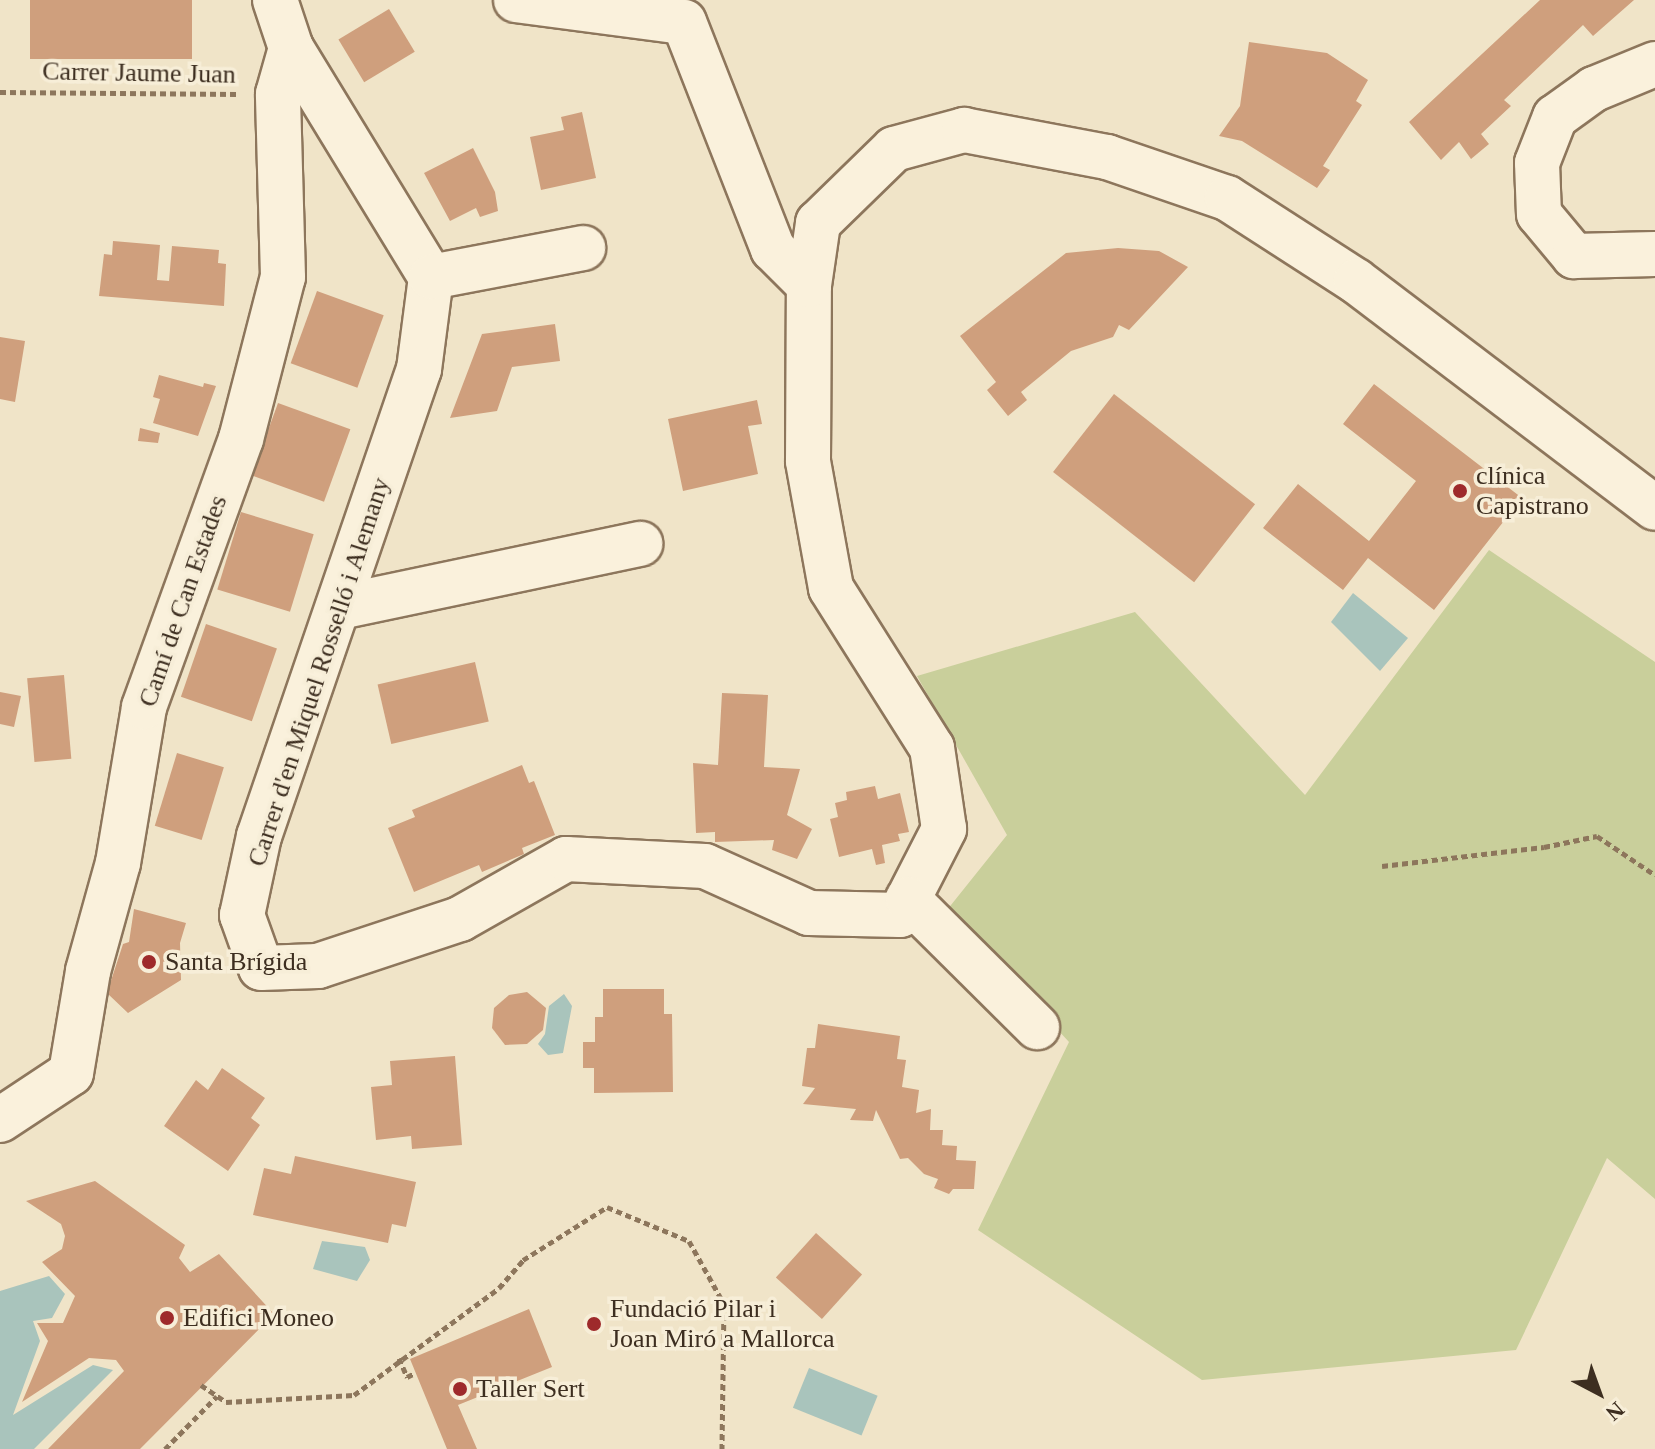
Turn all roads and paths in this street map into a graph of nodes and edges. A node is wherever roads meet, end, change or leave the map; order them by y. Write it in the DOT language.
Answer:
graph roads {
  1 [pos="275,0"];
  2 [pos="538,1"];
  3 [pos="291,48"];
  4 [pos="1655,64"];
  5 [pos="0,92"];
  6 [pos="278,94"];
  7 [pos="583,248"];
  8 [pos="1655,254"];
  9 [pos="431,277"];
  10 [pos="809,285"];
  11 [pos="1655,508"];
  12 [pos="640,544"];
  13 [pos="340,607"];
  14 [pos="1382,866"];
  15 [pos="1655,875"];
  16 [pos="908,899"];
  17 [pos="1037,1027"];
  18 [pos="0,1120"];
  19 [pos="399,1358"];
  20 [pos="415,1373"];
  21 [pos="201,1385"];
  22 [pos="217,1396"];
  23 [pos="165,1449"];
  24 [pos="722,1449"];
  1 -- 3 [label="street"];
  2 -- 10 [label="street"];
  3 -- 6 [label="street, Camí de Can Estades"];
  3 -- 9 [label="street"];
  4 -- 8 [label="street"];
  5 -- 6 [label="path, Carrer Jaume Juan"];
  6 -- 18 [label="street, Camí de Can Estades"];
  7 -- 9 [label="street"];
  9 -- 13 [label="street, Carrer d'en Miquel Rosselló i Alemany"];
  10 -- 11 [label="street"];
  10 -- 16 [label="street"];
  12 -- 13 [label="street"];
  13 -- 16 [label="street, Carrer d'en Miquel Rosselló i Alemany"];
  14 -- 15 [label="path"];
  16 -- 17 [label="street"];
  19 -- 20 [label="path"];
  19 -- 22 [label="path"];
  19 -- 24 [label="path"];
  21 -- 22 [label="path"];
  22 -- 23 [label="path"];
}
